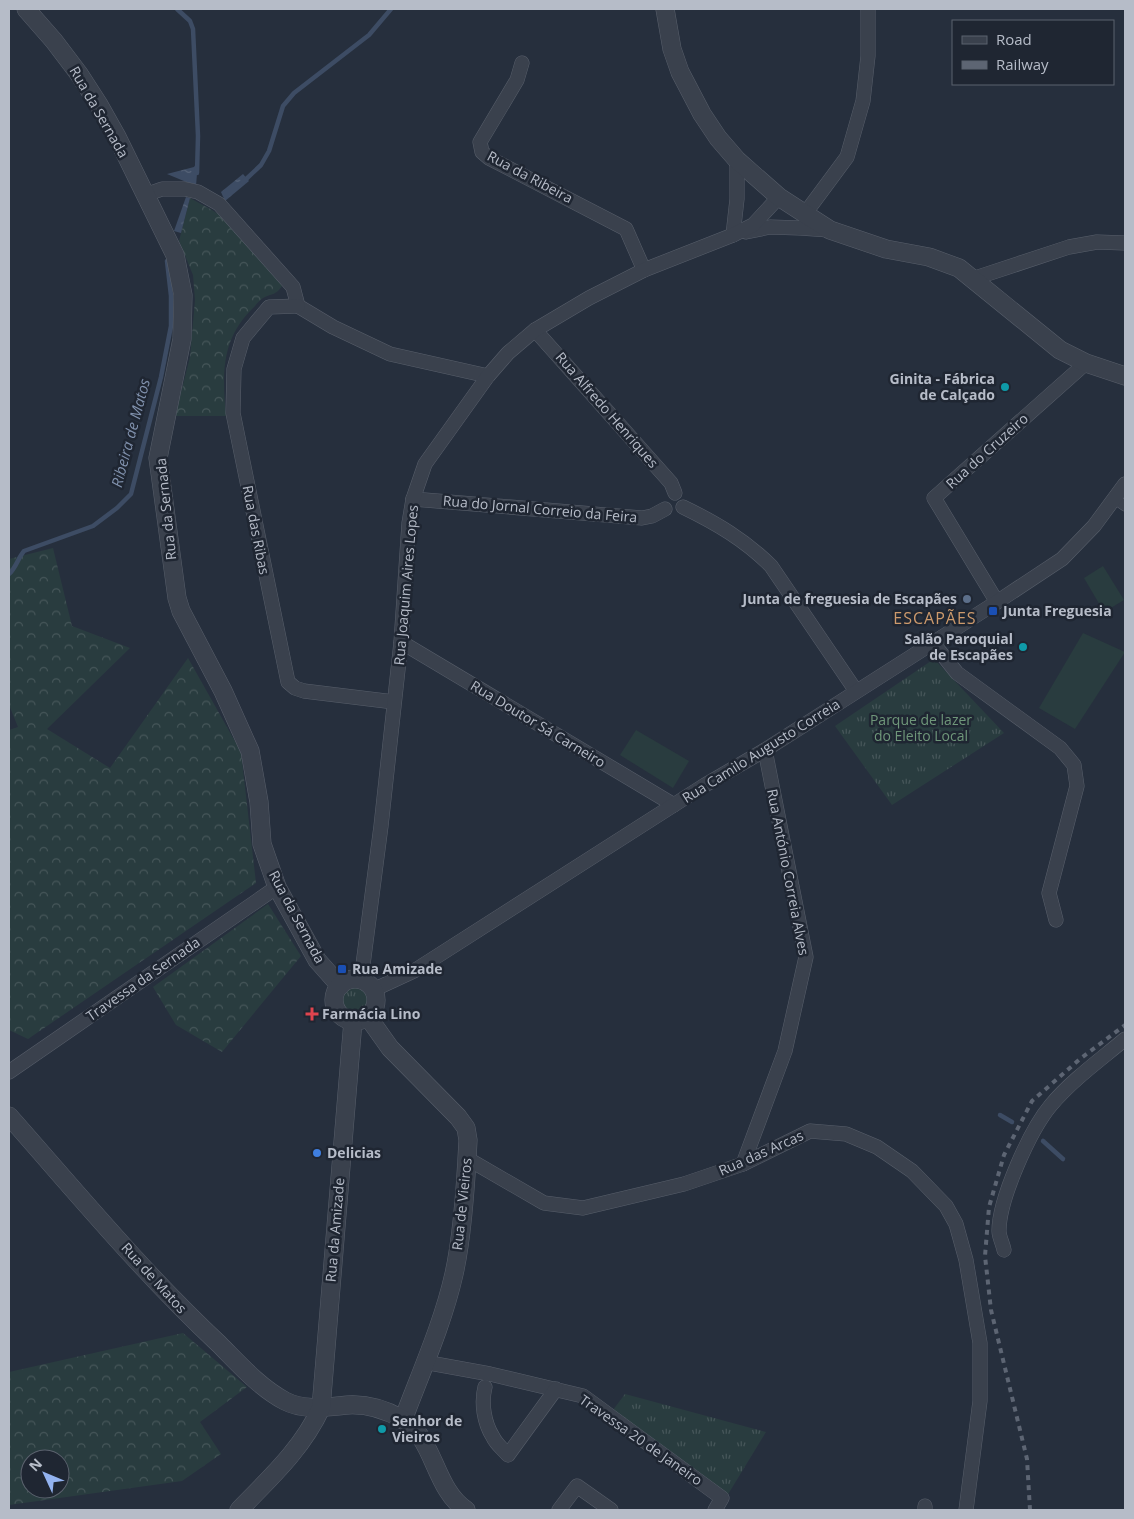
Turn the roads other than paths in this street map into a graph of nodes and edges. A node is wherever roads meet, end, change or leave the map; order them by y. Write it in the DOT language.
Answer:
graph roads {
  1 [pos="26,9"];
  2 [pos="665,9"];
  3 [pos="868,9"];
  4 [pos="522,63"];
  5 [pos="736,160"];
  6 [pos="145,195"];
  7 [pos="778,197"];
  8 [pos="804,215"];
  9 [pos="830,230"];
  10 [pos="733,235"];
  11 [pos="1125,243"];
  12 [pos="644,270"];
  13 [pos="972,279"];
  14 [pos="298,306"];
  15 [pos="535,330"];
  16 [pos="1086,362"];
  17 [pos="488,376"];
  18 [pos="1125,376"];
  19 [pos="1125,484"];
  20 [pos="675,493"];
  21 [pos="413,499"];
  22 [pos="1120,502"];
  23 [pos="683,507"];
  24 [pos="665,509"];
  25 [pos="997,602"];
  26 [pos="401,642"];
  27 [pos="933,643"];
  28 [pos="856,691"];
  29 [pos="394,702"];
  30 [pos="765,750"];
  31 [pos="674,806"];
  32 [pos="277,887"];
  33 [pos="1056,920"];
  34 [pos="367,985"];
  35 [pos="340,986"];
  36 [pos="360,1019"];
  37 [pos="1125,1039"];
  38 [pos="9,1072"];
  39 [pos="9,1116"];
  40 [pos="468,1159"];
  41 [pos="743,1164"];
  42 [pos="1004,1250"];
  43 [pos="424,1362"];
  44 [pos="485,1387"];
  45 [pos="556,1390"];
  46 [pos="321,1408"];
  47 [pos="403,1420"];
  48 [pos="449,1503"];
  49 [pos="239,1510"];
  50 [pos="466,1510"];
  51 [pos="559,1510"];
  52 [pos="611,1510"];
  53 [pos="715,1510"];
  54 [pos="966,1510"];
  1 -- 6 [label="street, Rua da Sernada"];
  2 -- 5 [label="street"];
  3 -- 8 [label="street"];
  4 -- 12 [label="street, Rua da Ribeira"];
  5 -- 7 [label="street"];
  5 -- 10 [label="street"];
  6 -- 14 [label="street"];
  6 -- 32 [label="street, Rua da Sernada"];
  7 -- 8 [label="street"];
  7 -- 10 [label="street"];
  8 -- 9 [label="street"];
  9 -- 10 [label="street"];
  9 -- 13 [label="street"];
  10 -- 12 [label="street, Rua Joaquim Aires Lopes"];
  11 -- 13 [label="street"];
  12 -- 15 [label="street, Rua Joaquim Aires Lopes"];
  13 -- 16 [label="street"];
  14 -- 17 [label="street"];
  14 -- 29 [label="street, Rua das Ribas"];
  15 -- 17 [label="street, Rua Joaquim Aires Lopes"];
  15 -- 20 [label="street, Rua Alfredo Henriques"];
  16 -- 18 [label="street"];
  16 -- 25 [label="street, Rua do Cruzeiro"];
  17 -- 21 [label="street, Rua Joaquim Aires Lopes"];
  19 -- 22 [label="street, Rua Camilo Augusto Correia"];
  20 -- 23 [label="street, Rua Alfredo Henriques"];
  20 -- 24 [label="street"];
  21 -- 24 [label="street, Rua do Jornal Correio da Feira"];
  21 -- 26 [label="street, Rua Joaquim Aires Lopes"];
  22 -- 25 [label="street, Rua Camilo Augusto Correia"];
  23 -- 24 [label="street"];
  23 -- 28 [label="street"];
  25 -- 27 [label="street, Rua Camilo Augusto Correia"];
  26 -- 29 [label="street, Rua Joaquim Aires Lopes"];
  26 -- 31 [label="street, Rua Doutor Sá Carneiro"];
  27 -- 28 [label="street, Rua Camilo Augusto Correia"];
  27 -- 33 [label="street"];
  28 -- 30 [label="street, Rua Camilo Augusto Correia"];
  29 -- 34 [label="street, Rua Joaquim Aires Lopes"];
  30 -- 31 [label="street, Rua Camilo Augusto Correia"];
  30 -- 41 [label="street, Rua António Correia Alves"];
  31 -- 34 [label="street, Rua Camilo Augusto Correia"];
  32 -- 35 [label="street, Rua da Sernada"];
  32 -- 38 [label="street, Travessa da Sernada"];
  34 -- 35 [label="street"];
  34 -- 36 [label="street"];
  35 -- 36 [label="street"];
  36 -- 40 [label="street, Rua de Vieiros"];
  36 -- 46 [label="street, Rua da Amizade"];
  37 -- 42 [label="street"];
  39 -- 46 [label="street, Rua de Matos"];
  40 -- 41 [label="street, Rua das Arcas"];
  40 -- 43 [label="street, Rua de Vieiros"];
  41 -- 54 [label="street, Rua das Arcas"];
  43 -- 45 [label="street, Travessa 20 de Janeiro"];
  43 -- 47 [label="street, Rua de Vieiros"];
  44 -- 45 [label="street"];
  45 -- 53 [label="street, Travessa 20 de Janeiro"];
  46 -- 47 [label="street"];
  46 -- 49 [label="street"];
  47 -- 48 [label="street"];
  48 -- 50 [label="street"];
  51 -- 52 [label="street"];
}
